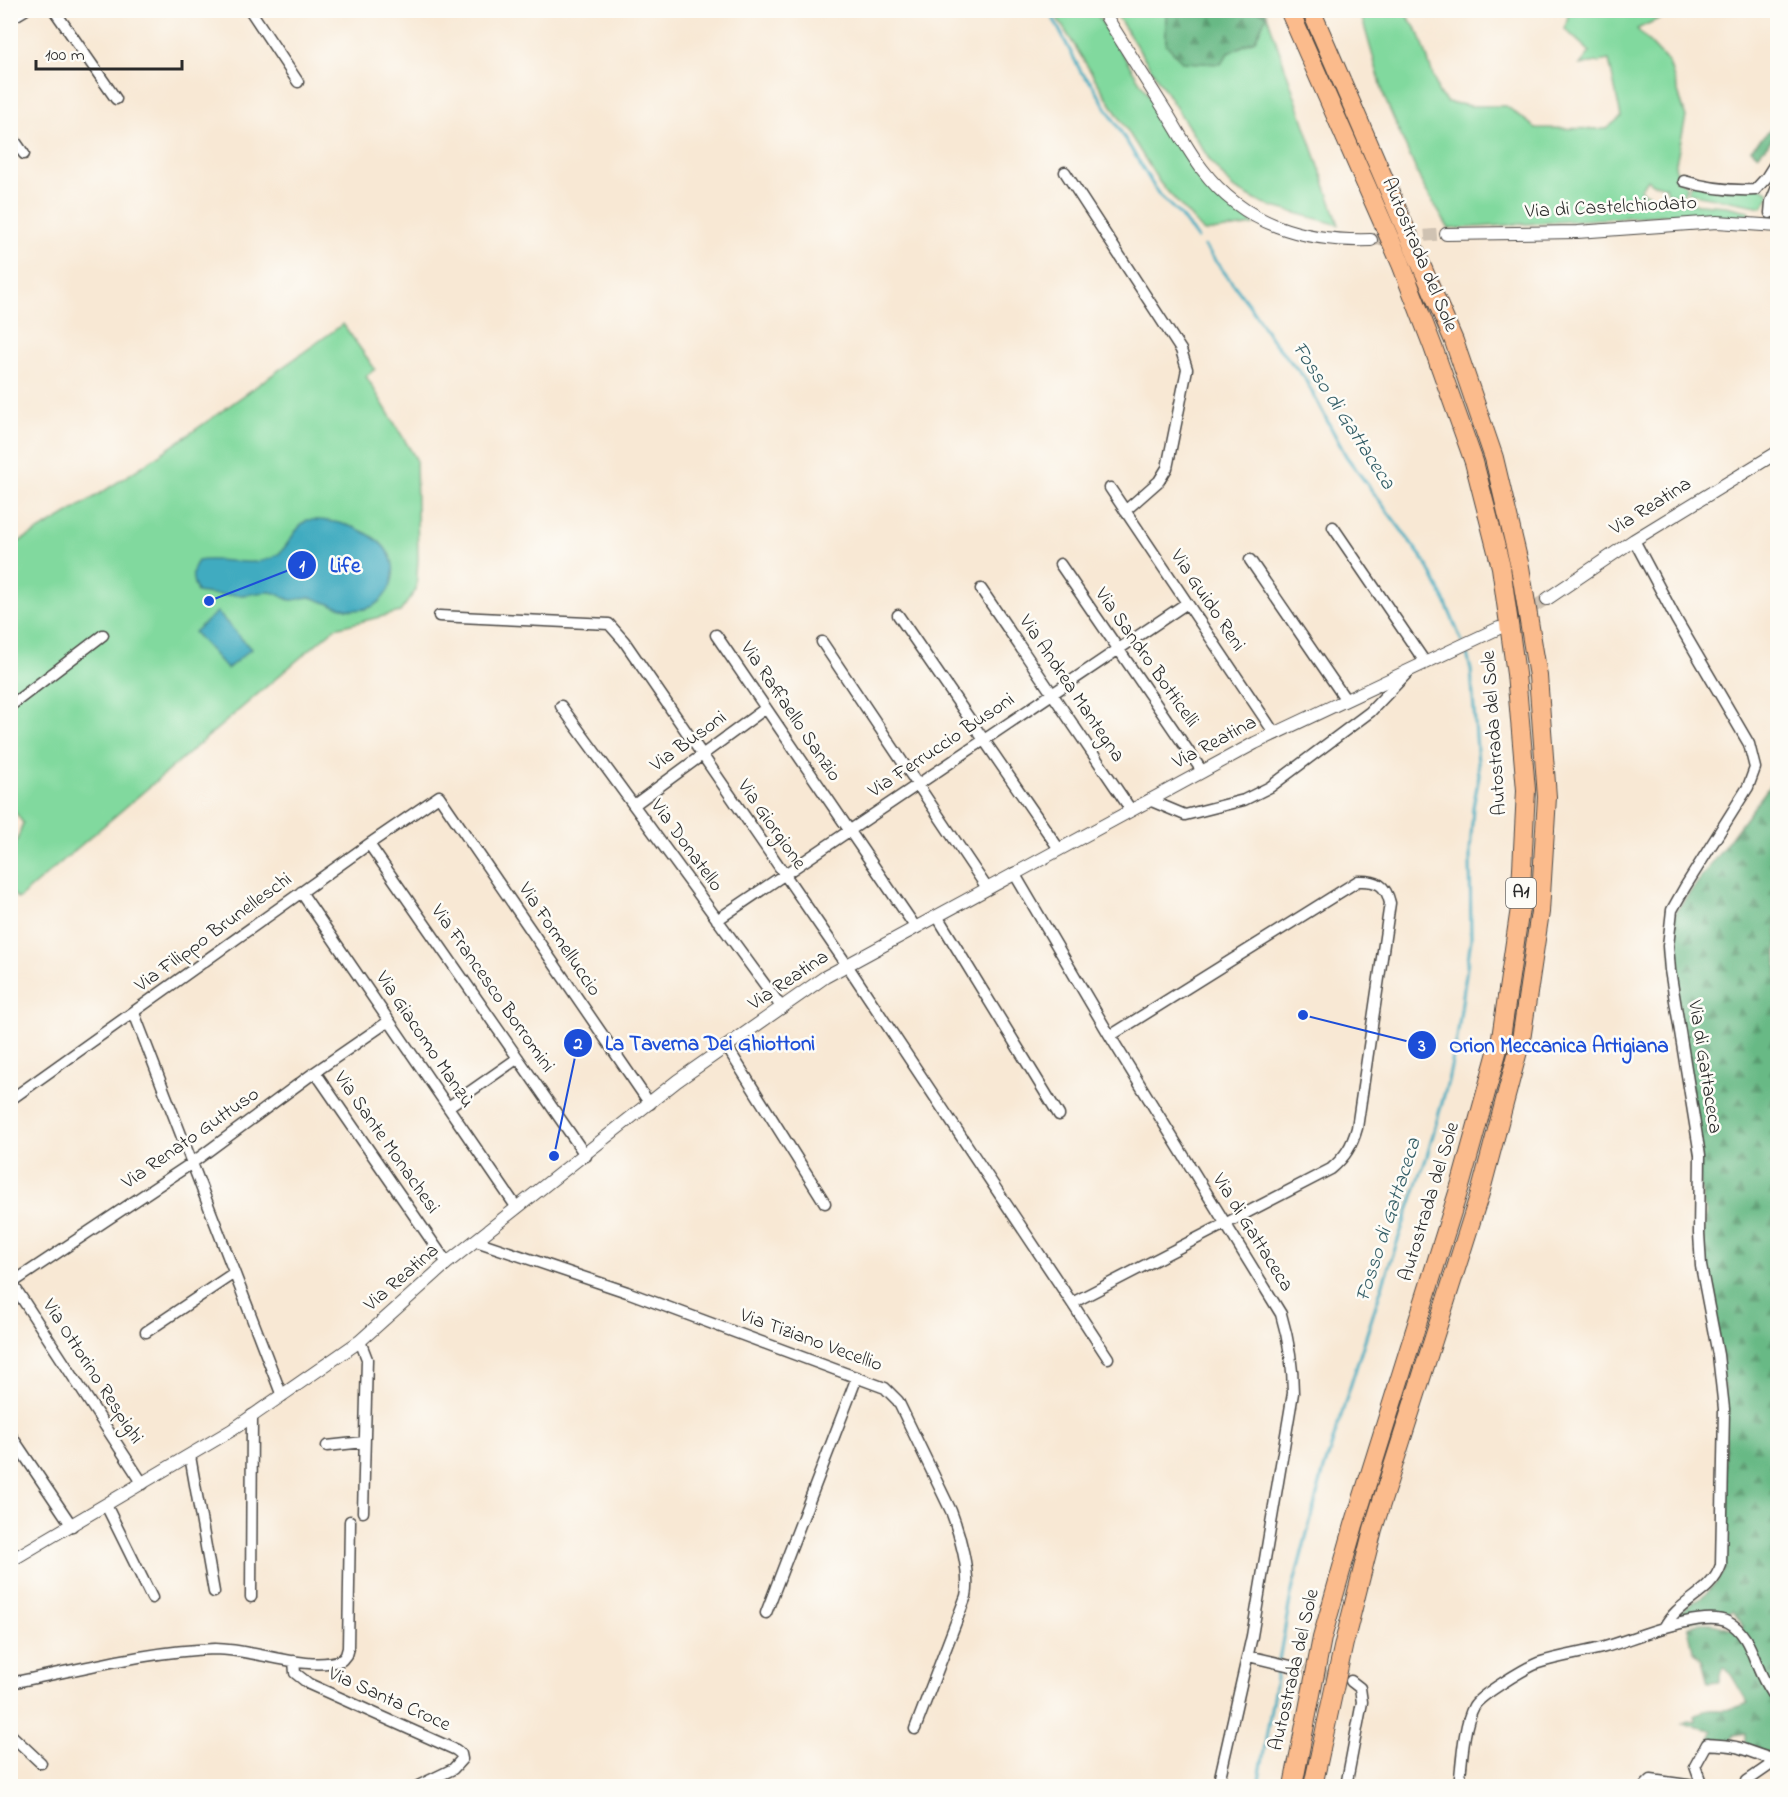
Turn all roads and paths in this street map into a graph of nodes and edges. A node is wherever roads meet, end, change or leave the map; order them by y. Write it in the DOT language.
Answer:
graph roads {
  1 [pos="25,10"];
  2 [pos="54,10"];
  3 [pos="250,10"];
  4 [pos="1102,10"];
  5 [pos="1289,10"];
  6 [pos="1311,10"];
  7 [pos="10,19"];
  8 [pos="298,82"];
  9 [pos="116,99"];
  10 [pos="10,134"];
  11 [pos="24,154"];
  12 [pos="1778,159"];
  13 [pos="1065,172"];
  14 [pos="1684,181"];
  15 [pos="1778,185"];
  16 [pos="1770,213"];
  17 [pos="1778,226"];
  18 [pos="1446,234"];
  19 [pos="1371,240"];
  20 [pos="1778,452"];
  21 [pos="1110,488"];
  22 [pos="1125,511"];
  23 [pos="1333,527"];
  24 [pos="1634,540"];
  25 [pos="1250,560"];
  26 [pos="1060,564"];
  27 [pos="981,589"];
  28 [pos="1547,599"];
  29 [pos="1187,603"];
  30 [pos="898,615"];
  31 [pos="439,616"];
  32 [pos="1499,628"];
  33 [pos="103,635"];
  34 [pos="716,635"];
  35 [pos="822,642"];
  36 [pos="1119,650"];
  37 [pos="1425,662"];
  38 [pos="1410,670"];
  39 [pos="1052,694"];
  40 [pos="1346,700"];
  41 [pos="10,706"];
  42 [pos="561,706"];
  43 [pos="766,708"];
  44 [pos="1275,734"];
  45 [pos="984,740"];
  46 [pos="701,756"];
  47 [pos="1202,771"];
  48 [pos="918,785"];
  49 [pos="439,796"];
  50 [pos="1149,800"];
  51 [pos="634,805"];
  52 [pos="1131,810"];
  53 [pos="850,831"];
  54 [pos="369,844"];
  55 [pos="1059,849"];
  56 [pos="1014,873"];
  57 [pos="784,875"];
  58 [pos="987,888"];
  59 [pos="301,892"];
  60 [pos="937,916"];
  61 [pos="717,920"];
  62 [pos="916,928"];
  63 [pos="847,965"];
  64 [pos="782,1008"];
  65 [pos="134,1013"];
  66 [pos="389,1021"];
  67 [pos="1110,1036"];
  68 [pos="727,1047"];
  69 [pos="518,1058"];
  70 [pos="315,1072"];
  71 [pos="10,1100"];
  72 [pos="650,1104"];
  73 [pos="448,1107"];
  74 [pos="1059,1115"];
  75 [pos="586,1156"];
  76 [pos="192,1163"];
  77 [pos="825,1203"];
  78 [pos="517,1208"];
  79 [pos="1225,1223"];
  80 [pos="476,1241"];
  81 [pos="447,1263"];
  82 [pos="234,1273"];
  83 [pos="11,1282"];
  84 [pos="1072,1303"];
  85 [pos="146,1332"];
  86 [pos="360,1341"];
  87 [pos="1108,1358"];
  88 [pos="857,1377"];
  89 [pos="282,1396"];
  90 [pos="252,1415"];
  91 [pos="10,1434"];
  92 [pos="364,1442"];
  93 [pos="327,1446"];
  94 [pos="190,1456"];
  95 [pos="143,1484"];
  96 [pos="106,1505"];
  97 [pos="363,1512"];
  98 [pos="350,1521"];
  99 [pos="72,1526"];
  100 [pos="10,1561"];
  101 [pos="214,1592"];
  102 [pos="251,1597"];
  103 [pos="152,1598"];
  104 [pos="766,1613"];
  105 [pos="1664,1628"];
  106 [pos="1248,1656"];
  107 [pos="294,1661"];
  108 [pos="1295,1667"];
  109 [pos="1351,1681"];
  110 [pos="10,1683"];
  111 [pos="1778,1703"];
  112 [pos="915,1729"];
  113 [pos="13,1740"];
  114 [pos="1777,1761"];
  115 [pos="41,1763"];
  116 [pos="1747,1781"];
  117 [pos="418,1786"];
  118 [pos="1218,1786"];
  119 [pos="1293,1786"];
  120 [pos="1313,1786"];
  121 [pos="1346,1786"];
  122 [pos="1459,1786"];
  123 [pos="1645,1786"];
  1 -- 7 [label="street"];
  2 -- 9 [label="street"];
  3 -- 8 [label="street"];
  4 -- 19 [label="street"];
  5 -- 119 [label="highway, Autostrada del Sole / A1"];
  6 -- 120 [label="highway, Autostrada del Sole / A1"];
  10 -- 11 [label="street"];
  12 -- 14 [label="street"];
  13 -- 22 [label="street"];
  15 -- 16 [label="street"];
  17 -- 18 [label="street, Via di Castelchiodato"];
  20 -- 24 [label="street, Via Reatina"];
  21 -- 22 [label="street, Via Guido Reni"];
  22 -- 29 [label="street, Via Guido Reni"];
  23 -- 37 [label="street"];
  24 -- 28 [label="street, Via Reatina"];
  24 -- 105 [label="street, Via di Gattaceca"];
  25 -- 40 [label="street"];
  26 -- 36 [label="street, Via Sandro Botticelli"];
  27 -- 39 [label="street, Via Andrea Mantegna"];
  29 -- 36 [label="street, Via Ferruccio Busoni"];
  29 -- 44 [label="street, Via Guido Reni"];
  30 -- 45 [label="street"];
  31 -- 46 [label="street, Via Giorgione"];
  32 -- 37 [label="street, Via Reatina"];
  33 -- 41 [label="street"];
  34 -- 43 [label="street, Via Raffaello Sanzio"];
  35 -- 48 [label="street"];
  36 -- 39 [label="street, Via Ferruccio Busoni"];
  36 -- 47 [label="street, Via Sandro Botticelli"];
  37 -- 38 [label="street, Via Reatina"];
  38 -- 40 [label="street, Via Reatina"];
  38 -- 50 [label="street"];
  39 -- 45 [label="street, Via Ferruccio Busoni"];
  39 -- 52 [label="street, Via Andrea Mantegna"];
  40 -- 44 [label="street, Via Reatina"];
  42 -- 51 [label="street, Via Donatello"];
  43 -- 46 [label="street, Via Busoni"];
  43 -- 53 [label="street, Via Raffaello Sanzio"];
  44 -- 47 [label="street, Via Reatina"];
  45 -- 48 [label="street, Via Ferruccio Busoni"];
  45 -- 55 [label="street"];
  46 -- 51 [label="street, Via Busoni"];
  46 -- 57 [label="street, Via Giorgione"];
  47 -- 50 [label="street, Via Reatina"];
  48 -- 53 [label="street, Via Ferruccio Busoni"];
  48 -- 58 [label="street"];
  49 -- 54 [label="street, Via Filippo Brunelleschi"];
  49 -- 72 [label="street, Via Formelluccio"];
  50 -- 52 [label="street, Via Reatina"];
  51 -- 61 [label="street, Via Donatello"];
  52 -- 55 [label="street, Via Reatina"];
  53 -- 57 [label="street, Via Ferruccio Busoni"];
  53 -- 62 [label="street, Via Raffaello Sanzio"];
  54 -- 59 [label="street, Via Filippo Brunelleschi"];
  54 -- 69 [label="street, Via Francesco Borromini"];
  55 -- 56 [label="street, Via Reatina"];
  56 -- 58 [label="street, Via Reatina"];
  56 -- 67 [label="street, Via di Gattaceca"];
  57 -- 61 [label="street, Via Ferruccio Busoni"];
  57 -- 63 [label="street, Via Giorgione"];
  58 -- 60 [label="street, Via Reatina"];
  59 -- 65 [label="street, Via Filippo Brunelleschi"];
  59 -- 66 [label="street, Via Giacomo Manzù"];
  60 -- 62 [label="street, Via Reatina"];
  60 -- 74 [label="street"];
  61 -- 64 [label="street, Via Donatello"];
  62 -- 63 [label="street, Via Reatina"];
  63 -- 64 [label="street, Via Reatina"];
  63 -- 84 [label="street, Via Giorgione"];
  64 -- 68 [label="street, Via Reatina"];
  65 -- 71 [label="street, Via Filippo Brunelleschi"];
  65 -- 76 [label="street"];
  66 -- 70 [label="street, Via Renato Guttuso"];
  66 -- 73 [label="street, Via Giacomo Manzù"];
  67 -- 79 [label="street, Via di Gattaceca"];
  67 -- 79 [label="street"];
  68 -- 72 [label="street, Via Reatina"];
  68 -- 77 [label="street"];
  69 -- 73 [label="street"];
  69 -- 75 [label="street, Via Francesco Borromini"];
  70 -- 76 [label="street, Via Renato Guttuso"];
  70 -- 81 [label="street, Via Sante Monachesi"];
  72 -- 75 [label="street, Via Reatina"];
  73 -- 78 [label="street, Via Giacomo Manzù"];
  75 -- 78 [label="street, Via Reatina"];
  76 -- 82 [label="street"];
  76 -- 83 [label="street, Via Renato Guttuso"];
  78 -- 80 [label="street, Via Reatina"];
  79 -- 84 [label="street"];
  79 -- 106 [label="street, Via di Gattaceca"];
  80 -- 81 [label="street, Via Reatina"];
  80 -- 88 [label="street, Via Tiziano Vecellio"];
  81 -- 86 [label="street, Via Reatina"];
  82 -- 85 [label="street"];
  82 -- 89 [label="street"];
  83 -- 95 [label="street, Via Ottorino Respighi"];
  84 -- 87 [label="street, Via Giorgione"];
  86 -- 89 [label="street, Via Reatina"];
  86 -- 92 [label="street"];
  88 -- 104 [label="street"];
  88 -- 112 [label="street, Via Tiziano Vecellio"];
  89 -- 90 [label="street, Via Reatina"];
  90 -- 94 [label="street, Via Reatina"];
  90 -- 102 [label="street"];
  91 -- 99 [label="street"];
  92 -- 93 [label="street"];
  92 -- 97 [label="street"];
  94 -- 95 [label="street, Via Reatina"];
  94 -- 101 [label="street"];
  95 -- 96 [label="street, Via Reatina"];
  96 -- 99 [label="street, Via Reatina"];
  96 -- 103 [label="street"];
  98 -- 107 [label="street"];
  99 -- 100 [label="street, Via Reatina"];
  105 -- 111 [label="street"];
  105 -- 122 [label="street"];
  106 -- 108 [label="street"];
  106 -- 118 [label="street, Via di Gattaceca"];
  107 -- 110 [label="street"];
  107 -- 117 [label="street, Via Santa Croce"];
  109 -- 121 [label="street"];
  113 -- 115 [label="street"];
  114 -- 116 [label="street"];
  114 -- 123 [label="street"];
}
